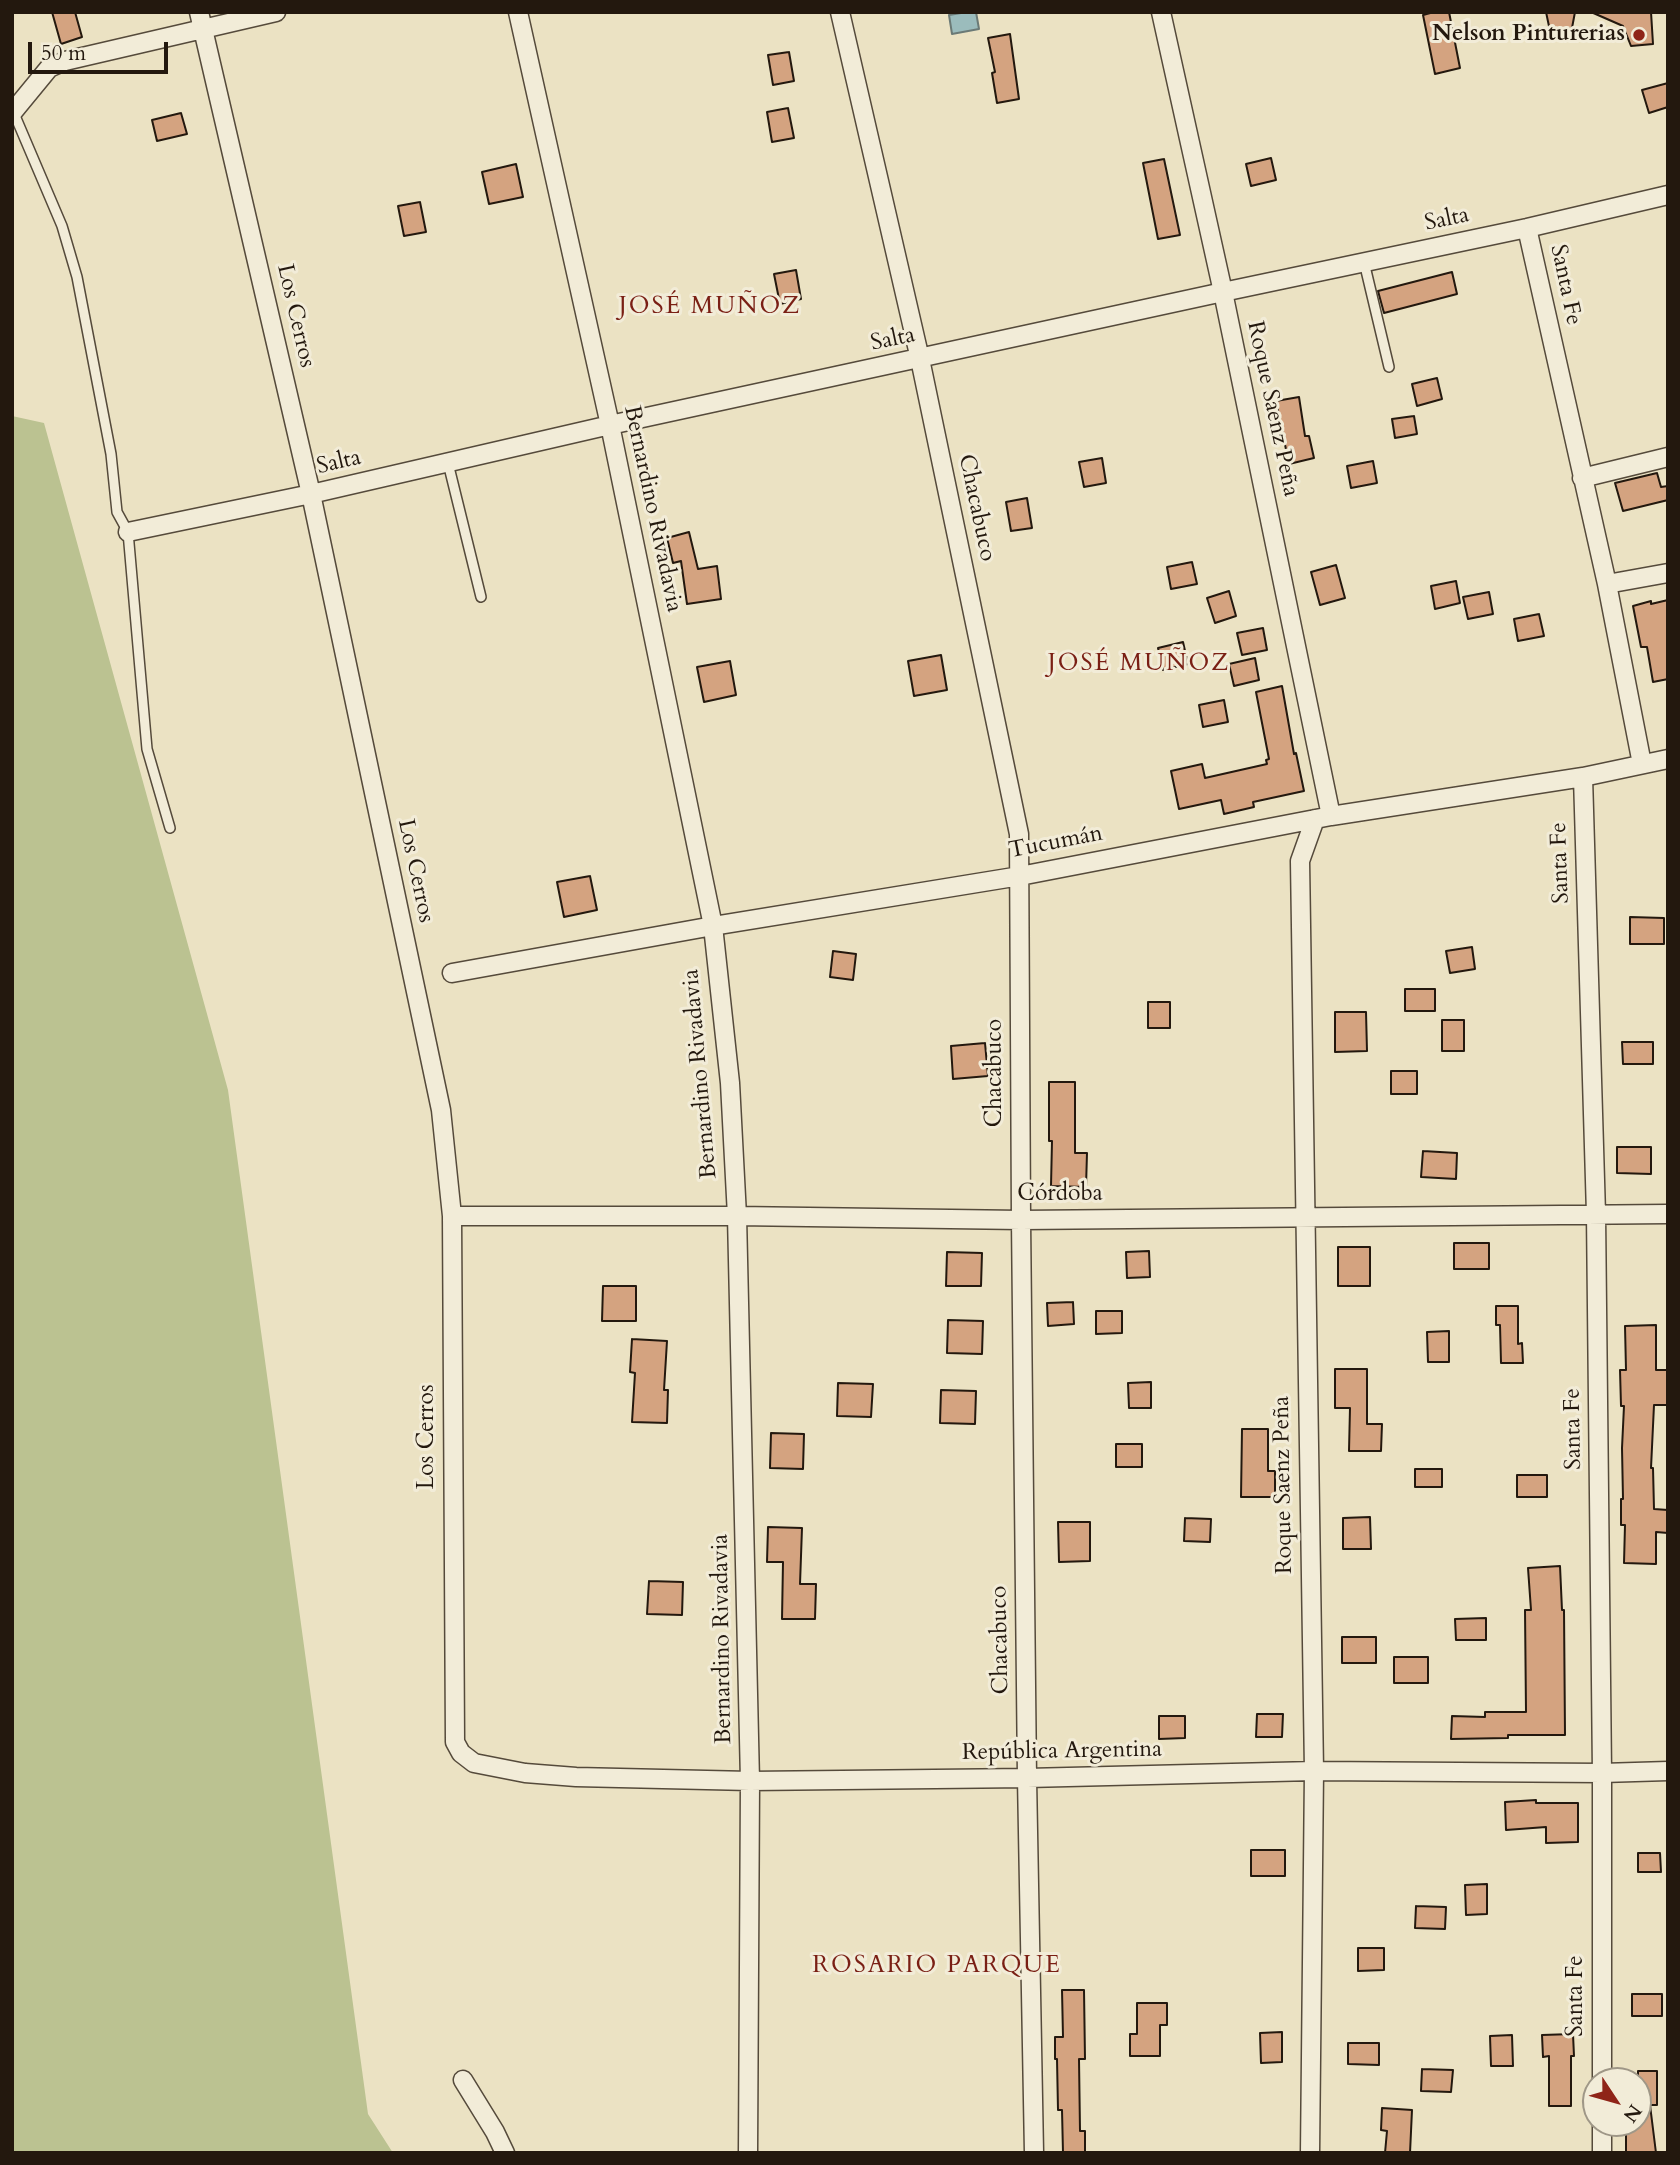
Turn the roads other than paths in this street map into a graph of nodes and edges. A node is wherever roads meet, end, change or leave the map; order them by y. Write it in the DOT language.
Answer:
graph roads {
  1 [pos="276,12"];
  2 [pos="518,12"];
  3 [pos="839,12"];
  4 [pos="1161,12"];
  5 [pos="201,20"];
  6 [pos="13,112"];
  7 [pos="1668,195"];
  8 [pos="1527,228"];
  9 [pos="1364,262"];
  10 [pos="1223,292"];
  11 [pos="920,359"];
  12 [pos="1389,366"];
  13 [pos="610,425"];
  14 [pos="1668,457"];
  15 [pos="447,463"];
  16 [pos="1582,478"];
  17 [pos="311,494"];
  18 [pos="128,532"];
  19 [pos="1668,573"];
  20 [pos="1607,584"];
  21 [pos="481,597"];
  22 [pos="1668,759"];
  23 [pos="1642,764"];
  24 [pos="1583,777"];
  25 [pos="1323,817"];
  26 [pos="170,828"];
  27 [pos="1020,876"];
  28 [pos="713,926"];
  29 [pos="452,973"];
  30 [pos="1596,1214"];
  31 [pos="1668,1214"];
  32 [pos="452,1216"];
  33 [pos="737,1216"];
  34 [pos="1304,1219"];
  35 [pos="1021,1220"];
  36 [pos="461,1753"];
  37 [pos="1314,1771"];
  38 [pos="1668,1771"];
  39 [pos="1602,1773"];
  40 [pos="1027,1778"];
  41 [pos="750,1781"];
  42 [pos="1602,2067"];
  43 [pos="463,2080"];
  44 [pos="505,2153"];
  45 [pos="748,2153"];
  46 [pos="1034,2153"];
  47 [pos="1310,2153"];
  1 -- 5 [label="street"];
  2 -- 13 [label="street, Bernardino Rivadavia"];
  3 -- 11 [label="street, Chacabuco"];
  4 -- 10 [label="street, Roque Saenz Peña"];
  5 -- 6 [label="street"];
  5 -- 17 [label="street, Los Cerros"];
  6 -- 18 [label="lane"];
  7 -- 8 [label="street, Salta"];
  8 -- 9 [label="street, Salta"];
  8 -- 16 [label="street, Santa Fe"];
  9 -- 10 [label="street, Salta"];
  9 -- 12 [label="lane"];
  10 -- 11 [label="street, Salta"];
  10 -- 25 [label="street, Roque Saenz Peña"];
  11 -- 13 [label="street, Salta"];
  11 -- 27 [label="street, Chacabuco"];
  13 -- 15 [label="street, Salta"];
  13 -- 28 [label="street, Bernardino Rivadavia"];
  14 -- 16 [label="street"];
  15 -- 17 [label="street, Salta"];
  15 -- 21 [label="lane"];
  16 -- 20 [label="street, Santa Fe"];
  17 -- 18 [label="street, Salta"];
  17 -- 32 [label="street, Los Cerros"];
  18 -- 26 [label="lane"];
  19 -- 20 [label="street"];
  20 -- 23 [label="street, Santa Fe"];
  22 -- 23 [label="street, Tucumán"];
  23 -- 24 [label="street, Tucumán"];
  24 -- 25 [label="street, Tucumán"];
  24 -- 30 [label="street, Santa Fe"];
  25 -- 27 [label="street, Tucumán"];
  25 -- 34 [label="street, Roque Saenz Peña"];
  27 -- 28 [label="street, Tucumán"];
  27 -- 35 [label="street, Chacabuco"];
  28 -- 29 [label="street, Tucumán"];
  28 -- 33 [label="street, Bernardino Rivadavia"];
  30 -- 31 [label="street, Córdoba"];
  30 -- 34 [label="street, Córdoba"];
  30 -- 39 [label="street, Santa Fe"];
  32 -- 33 [label="street, Córdoba"];
  32 -- 36 [label="street, Los Cerros"];
  33 -- 35 [label="street, Córdoba"];
  33 -- 41 [label="street, Bernardino Rivadavia"];
  34 -- 35 [label="street, Córdoba"];
  34 -- 37 [label="street, Roque Saenz Peña"];
  35 -- 40 [label="street, Chacabuco"];
  36 -- 41 [label="street, República Argentina"];
  37 -- 39 [label="street, República Argentina"];
  37 -- 40 [label="street, República Argentina"];
  37 -- 47 [label="street, Roque Saenz Peña"];
  38 -- 39 [label="street, República Argentina"];
  39 -- 42 [label="street, Santa Fe"];
  40 -- 41 [label="street, República Argentina"];
  40 -- 46 [label="street, Chacabuco"];
  41 -- 45 [label="street, Bernardino Rivadavia"];
  43 -- 44 [label="street"];
}
